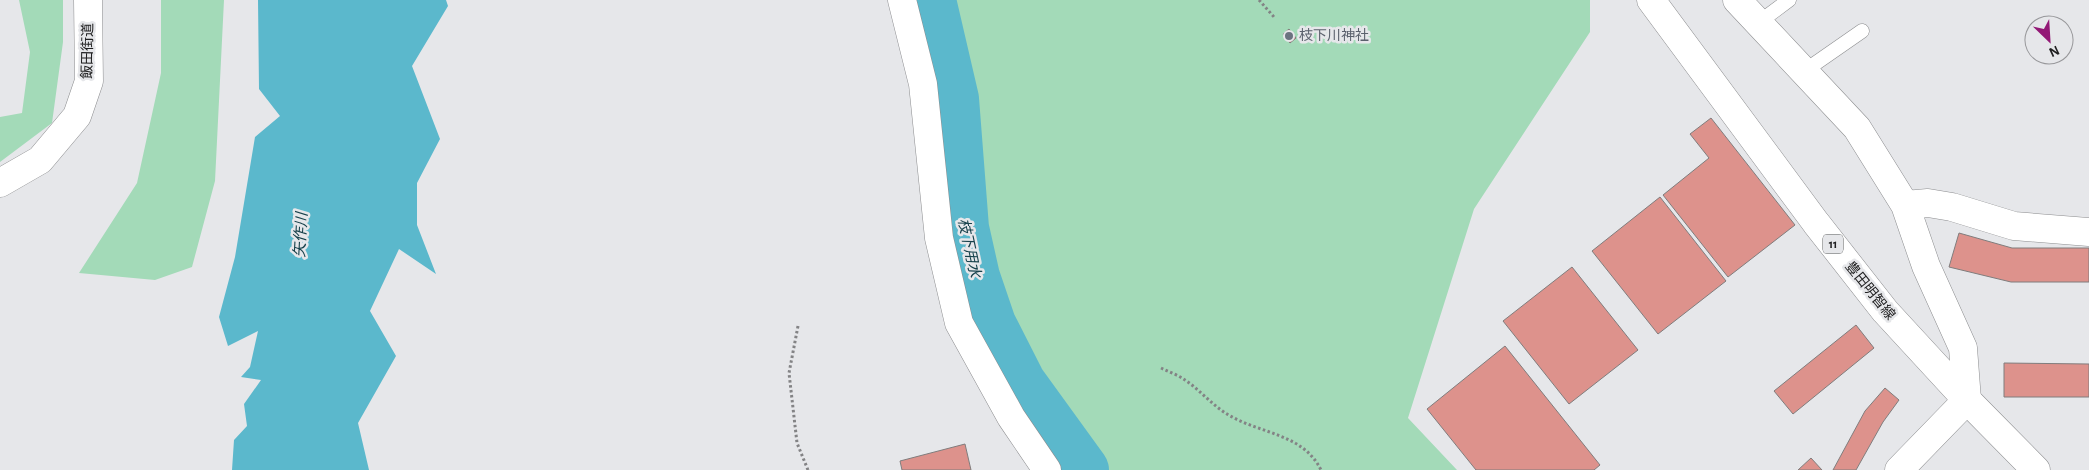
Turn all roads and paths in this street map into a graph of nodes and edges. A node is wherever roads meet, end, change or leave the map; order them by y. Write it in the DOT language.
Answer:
graph roads {
  1 [pos="88,0"];
  2 [pos="902,0"];
  3 [pos="1259,0"];
  4 [pos="1651,0"];
  5 [pos="1737,0"];
  6 [pos="1789,0"];
  7 [pos="1274,17"];
  8 [pos="1758,22"];
  9 [pos="1862,30"];
  10 [pos="1803,72"];
  11 [pos="0,183"];
  12 [pos="1905,205"];
  13 [pos="2089,232"];
  14 [pos="798,326"];
  15 [pos="1161,368"];
  16 [pos="1967,400"];
  17 [pos="808,470"];
  18 [pos="1047,470"];
  19 [pos="1321,470"];
  20 [pos="1899,470"];
  21 [pos="2036,470"];
  1 -- 11 [label="street, 飯田街道"];
  2 -- 18 [label="street"];
  3 -- 7 [label="path"];
  4 -- 16 [label="street, 豊田明智線 / 11"];
  5 -- 8 [label="street"];
  6 -- 8 [label="lane"];
  8 -- 10 [label="street"];
  9 -- 10 [label="lane"];
  10 -- 12 [label="street"];
  12 -- 13 [label="street"];
  12 -- 16 [label="street"];
  14 -- 17 [label="path"];
  15 -- 19 [label="path"];
  16 -- 20 [label="street"];
  16 -- 21 [label="street, 豊田明智線 / 11"];
}
